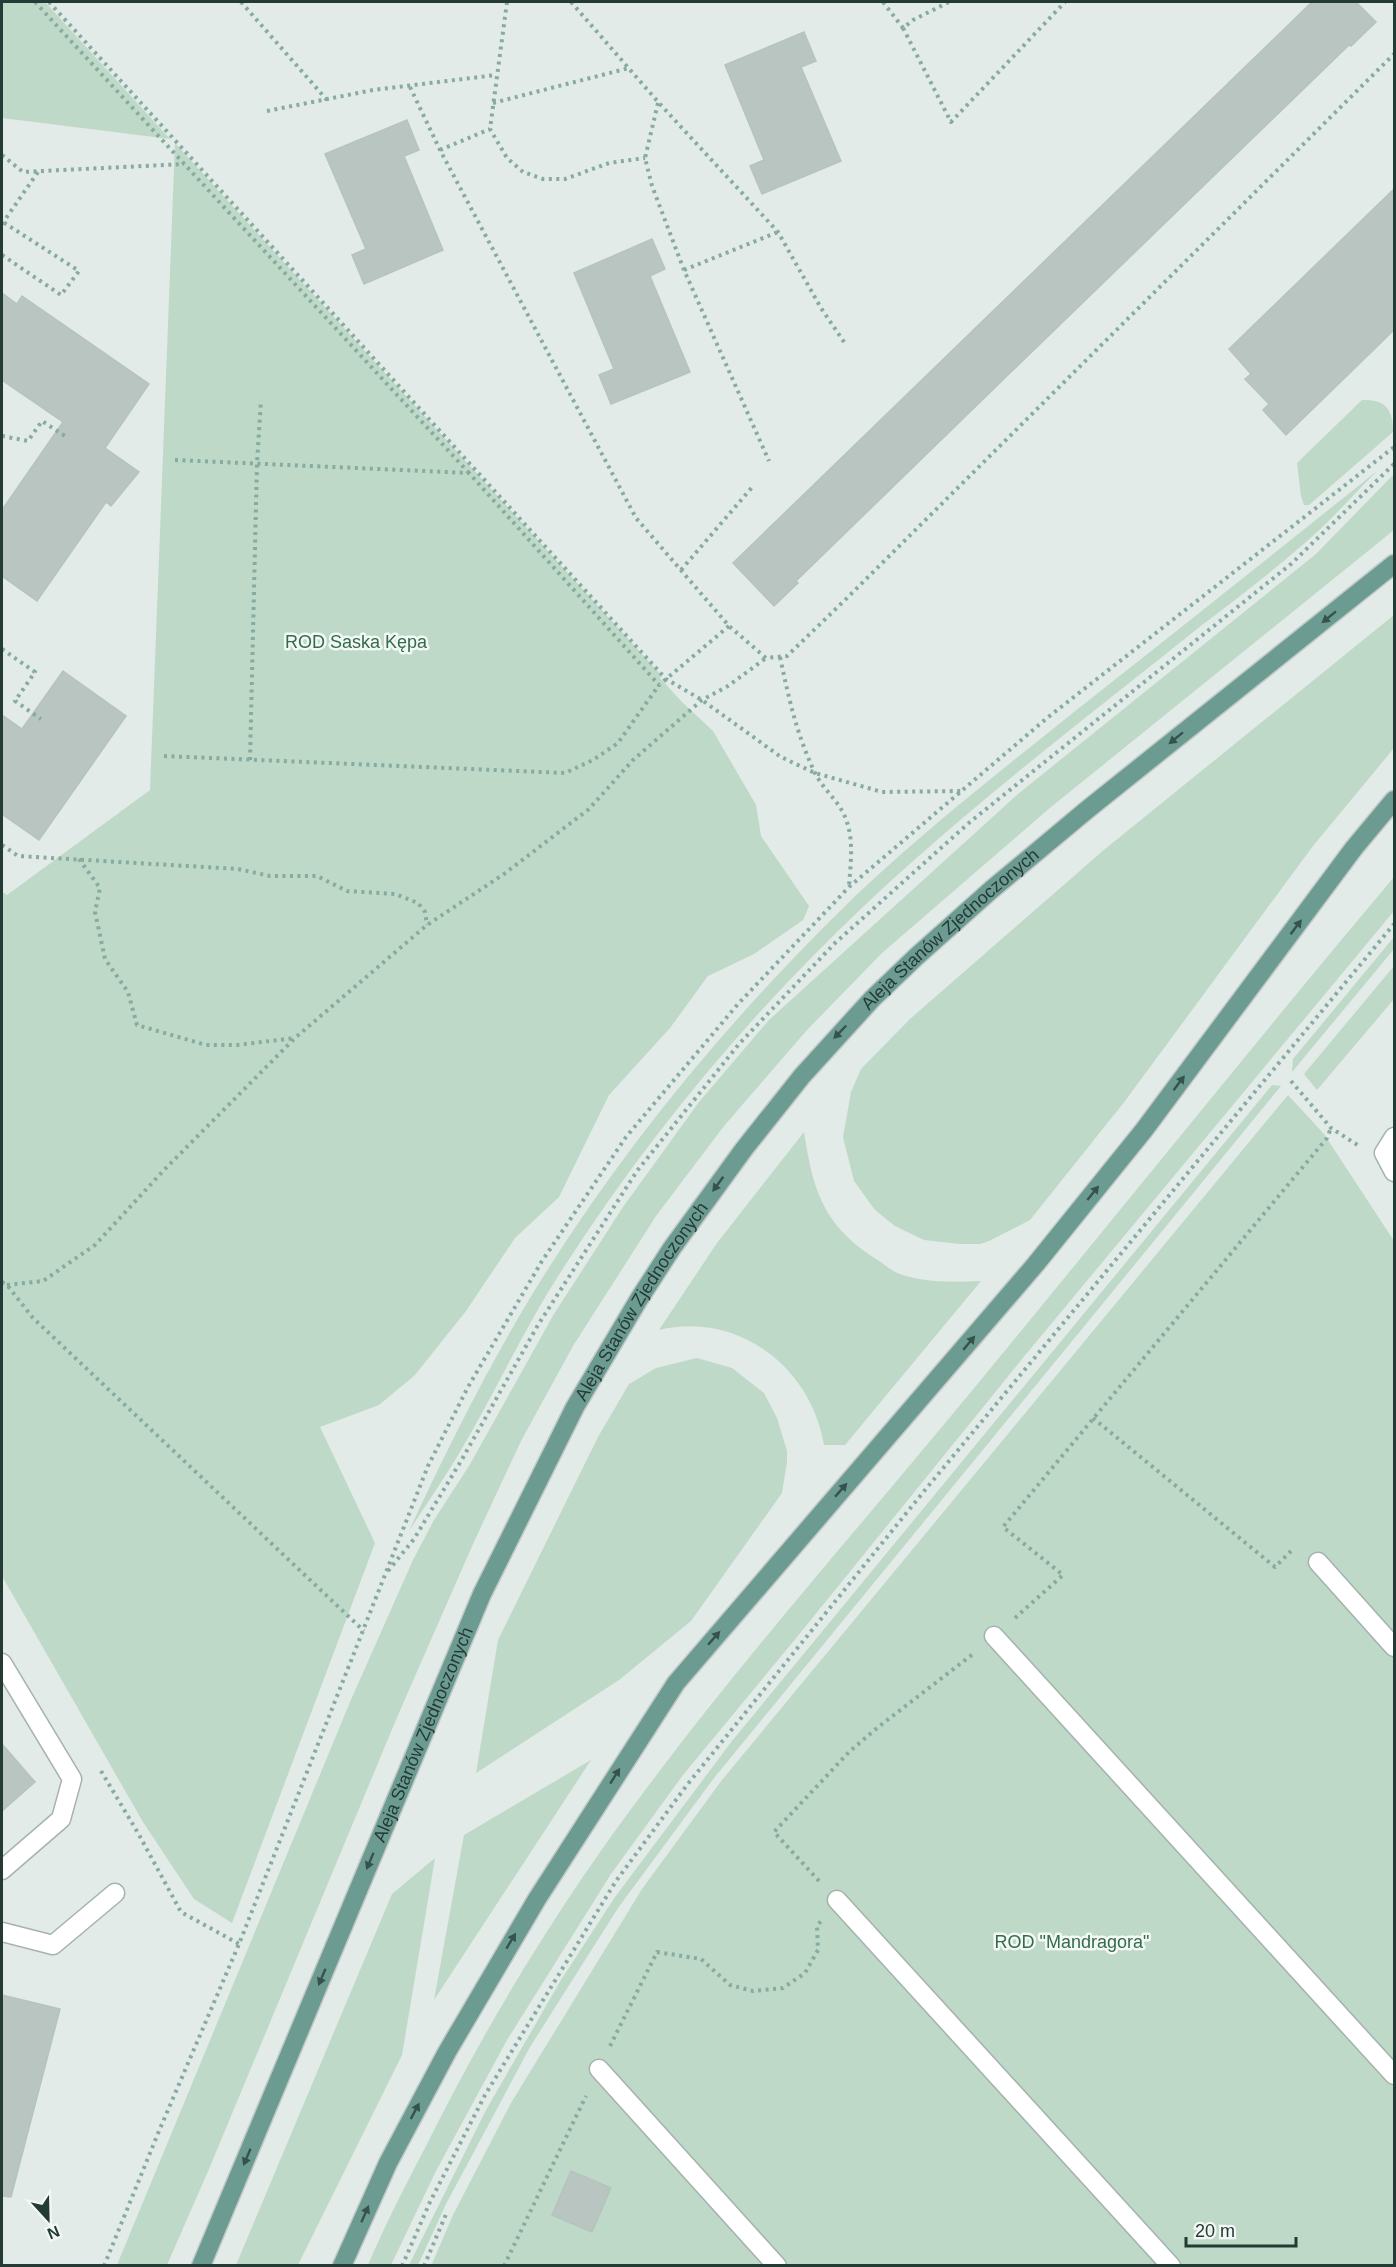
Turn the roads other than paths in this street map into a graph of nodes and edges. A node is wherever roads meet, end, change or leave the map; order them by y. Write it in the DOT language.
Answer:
graph roads {
  1 [pos="1395,564"];
  2 [pos="1395,800"];
  3 [pos="1395,1137"];
  4 [pos="1395,1172"];
  5 [pos="1318,1562"];
  6 [pos="994,1636"];
  7 [pos="1395,1647"];
  8 [pos="2,1663"];
  9 [pos="2,1870"];
  10 [pos="115,1893"];
  11 [pos="837,1900"];
  12 [pos="2,1932"];
  13 [pos="599,2069"];
  14 [pos="1395,2075"];
  15 [pos="201,2265"];
  16 [pos="342,2265"];
  17 [pos="777,2265"];
  18 [pos="1171,2265"];
  1 -- 15 [label="main road, Aleja Stanów Zjednoczonych, one-way"];
  16 -- 2 [label="main road, one-way"];
  3 -- 4 [label="street"];
  5 -- 7 [label="street"];
  6 -- 14 [label="street"];
  8 -- 9 [label="street"];
  10 -- 12 [label="street"];
  11 -- 18 [label="street"];
  13 -- 17 [label="street"];
}
